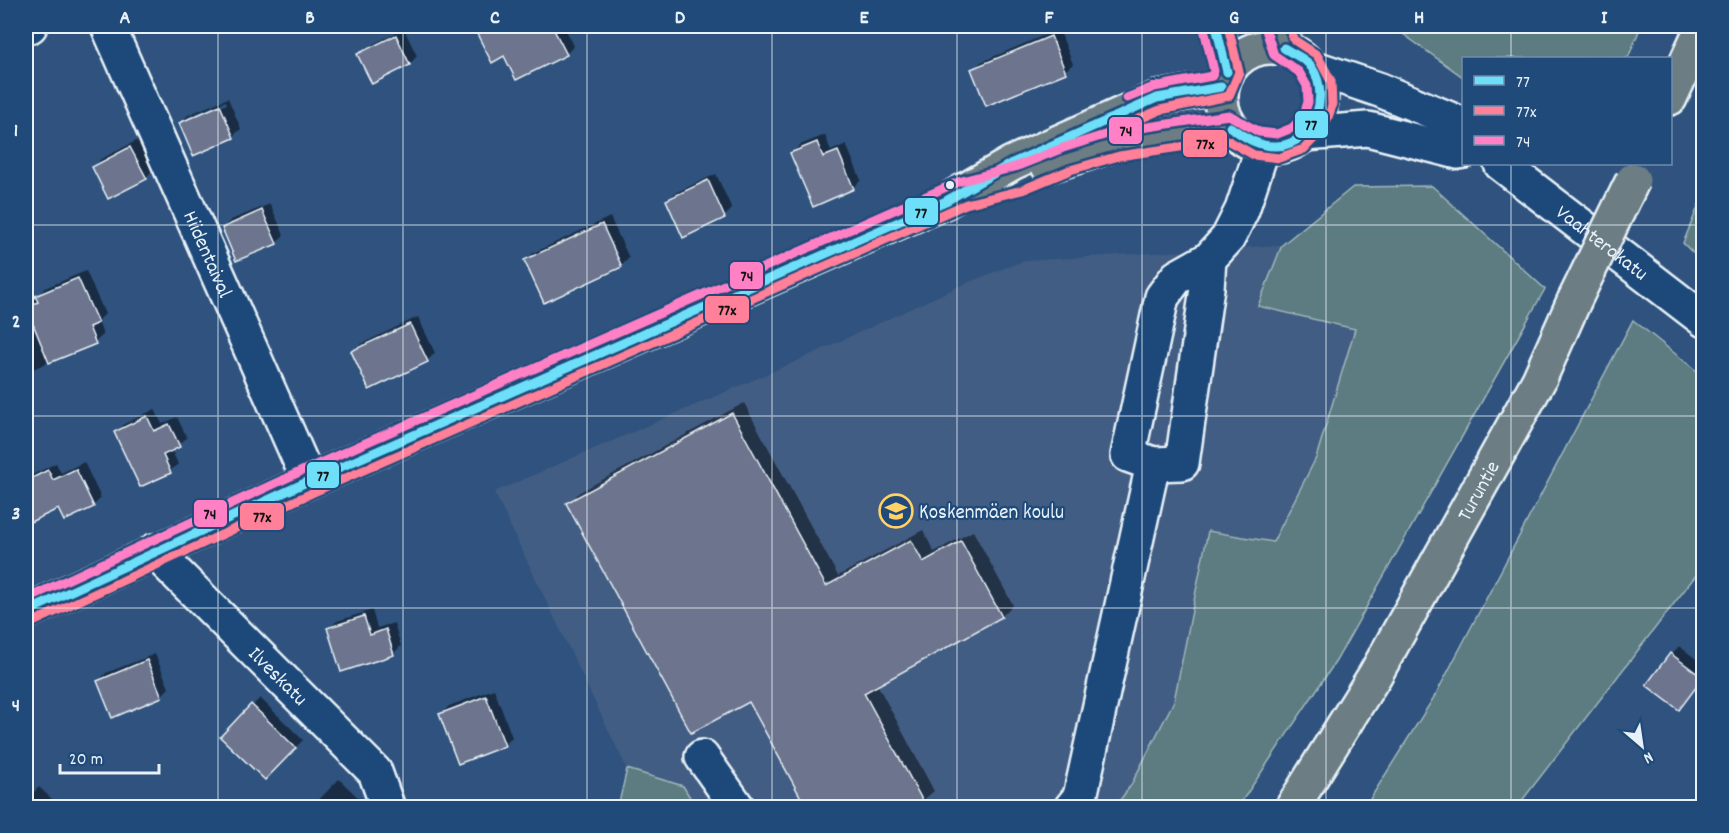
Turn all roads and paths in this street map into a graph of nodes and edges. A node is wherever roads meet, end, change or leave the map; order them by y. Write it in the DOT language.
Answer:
graph roads {
  1 [pos="30,26"];
  2 [pos="108,26"];
  3 [pos="1215,26"];
  4 [pos="1703,26"];
  5 [pos="26,27"];
  6 [pos="1280,37"];
  7 [pos="1312,67"];
  8 [pos="1224,79"];
  9 [pos="1672,96"];
  10 [pos="1462,124"];
  11 [pos="1230,127"];
  12 [pos="1305,134"];
  13 [pos="1263,147"];
  14 [pos="1462,151"];
  15 [pos="1502,165"];
  16 [pos="1637,172"];
  17 [pos="962,193"];
  18 [pos="1209,259"];
  19 [pos="1704,320"];
  20 [pos="1153,464"];
  21 [pos="309,481"];
  22 [pos="154,551"];
  23 [pos="26,612"];
  24 [pos="702,758"];
  25 [pos="388,807"];
  26 [pos="738,807"];
  27 [pos="1071,807"];
  28 [pos="1292,807"];
  1 -- 5 [label="street"];
  2 -- 21 [label="street, Hiidentaival"];
  3 -- 8 [label="main road"];
  4 -- 9 [label="main road"];
  6 -- 7 [label="main road"];
  6 -- 8 [label="main road"];
  7 -- 10 [label="street"];
  7 -- 12 [label="main road"];
  8 -- 11 [label="main road"];
  8 -- 17 [label="main road"];
  11 -- 13 [label="main road"];
  11 -- 17 [label="main road"];
  12 -- 13 [label="main road"];
  12 -- 14 [label="street"];
  13 -- 18 [label="street"];
  15 -- 19 [label="street, Vaahterakatu"];
  16 -- 28 [label="main road, Turuntie, bridge"];
  17 -- 21 [label="main road"];
  18 -- 20 [label="street"];
  18 -- 20 [label="street"];
  20 -- 27 [label="street"];
  21 -- 22 [label="main road"];
  22 -- 23 [label="main road"];
  22 -- 25 [label="street, Ilveskatu"];
  24 -- 26 [label="street"];
}
